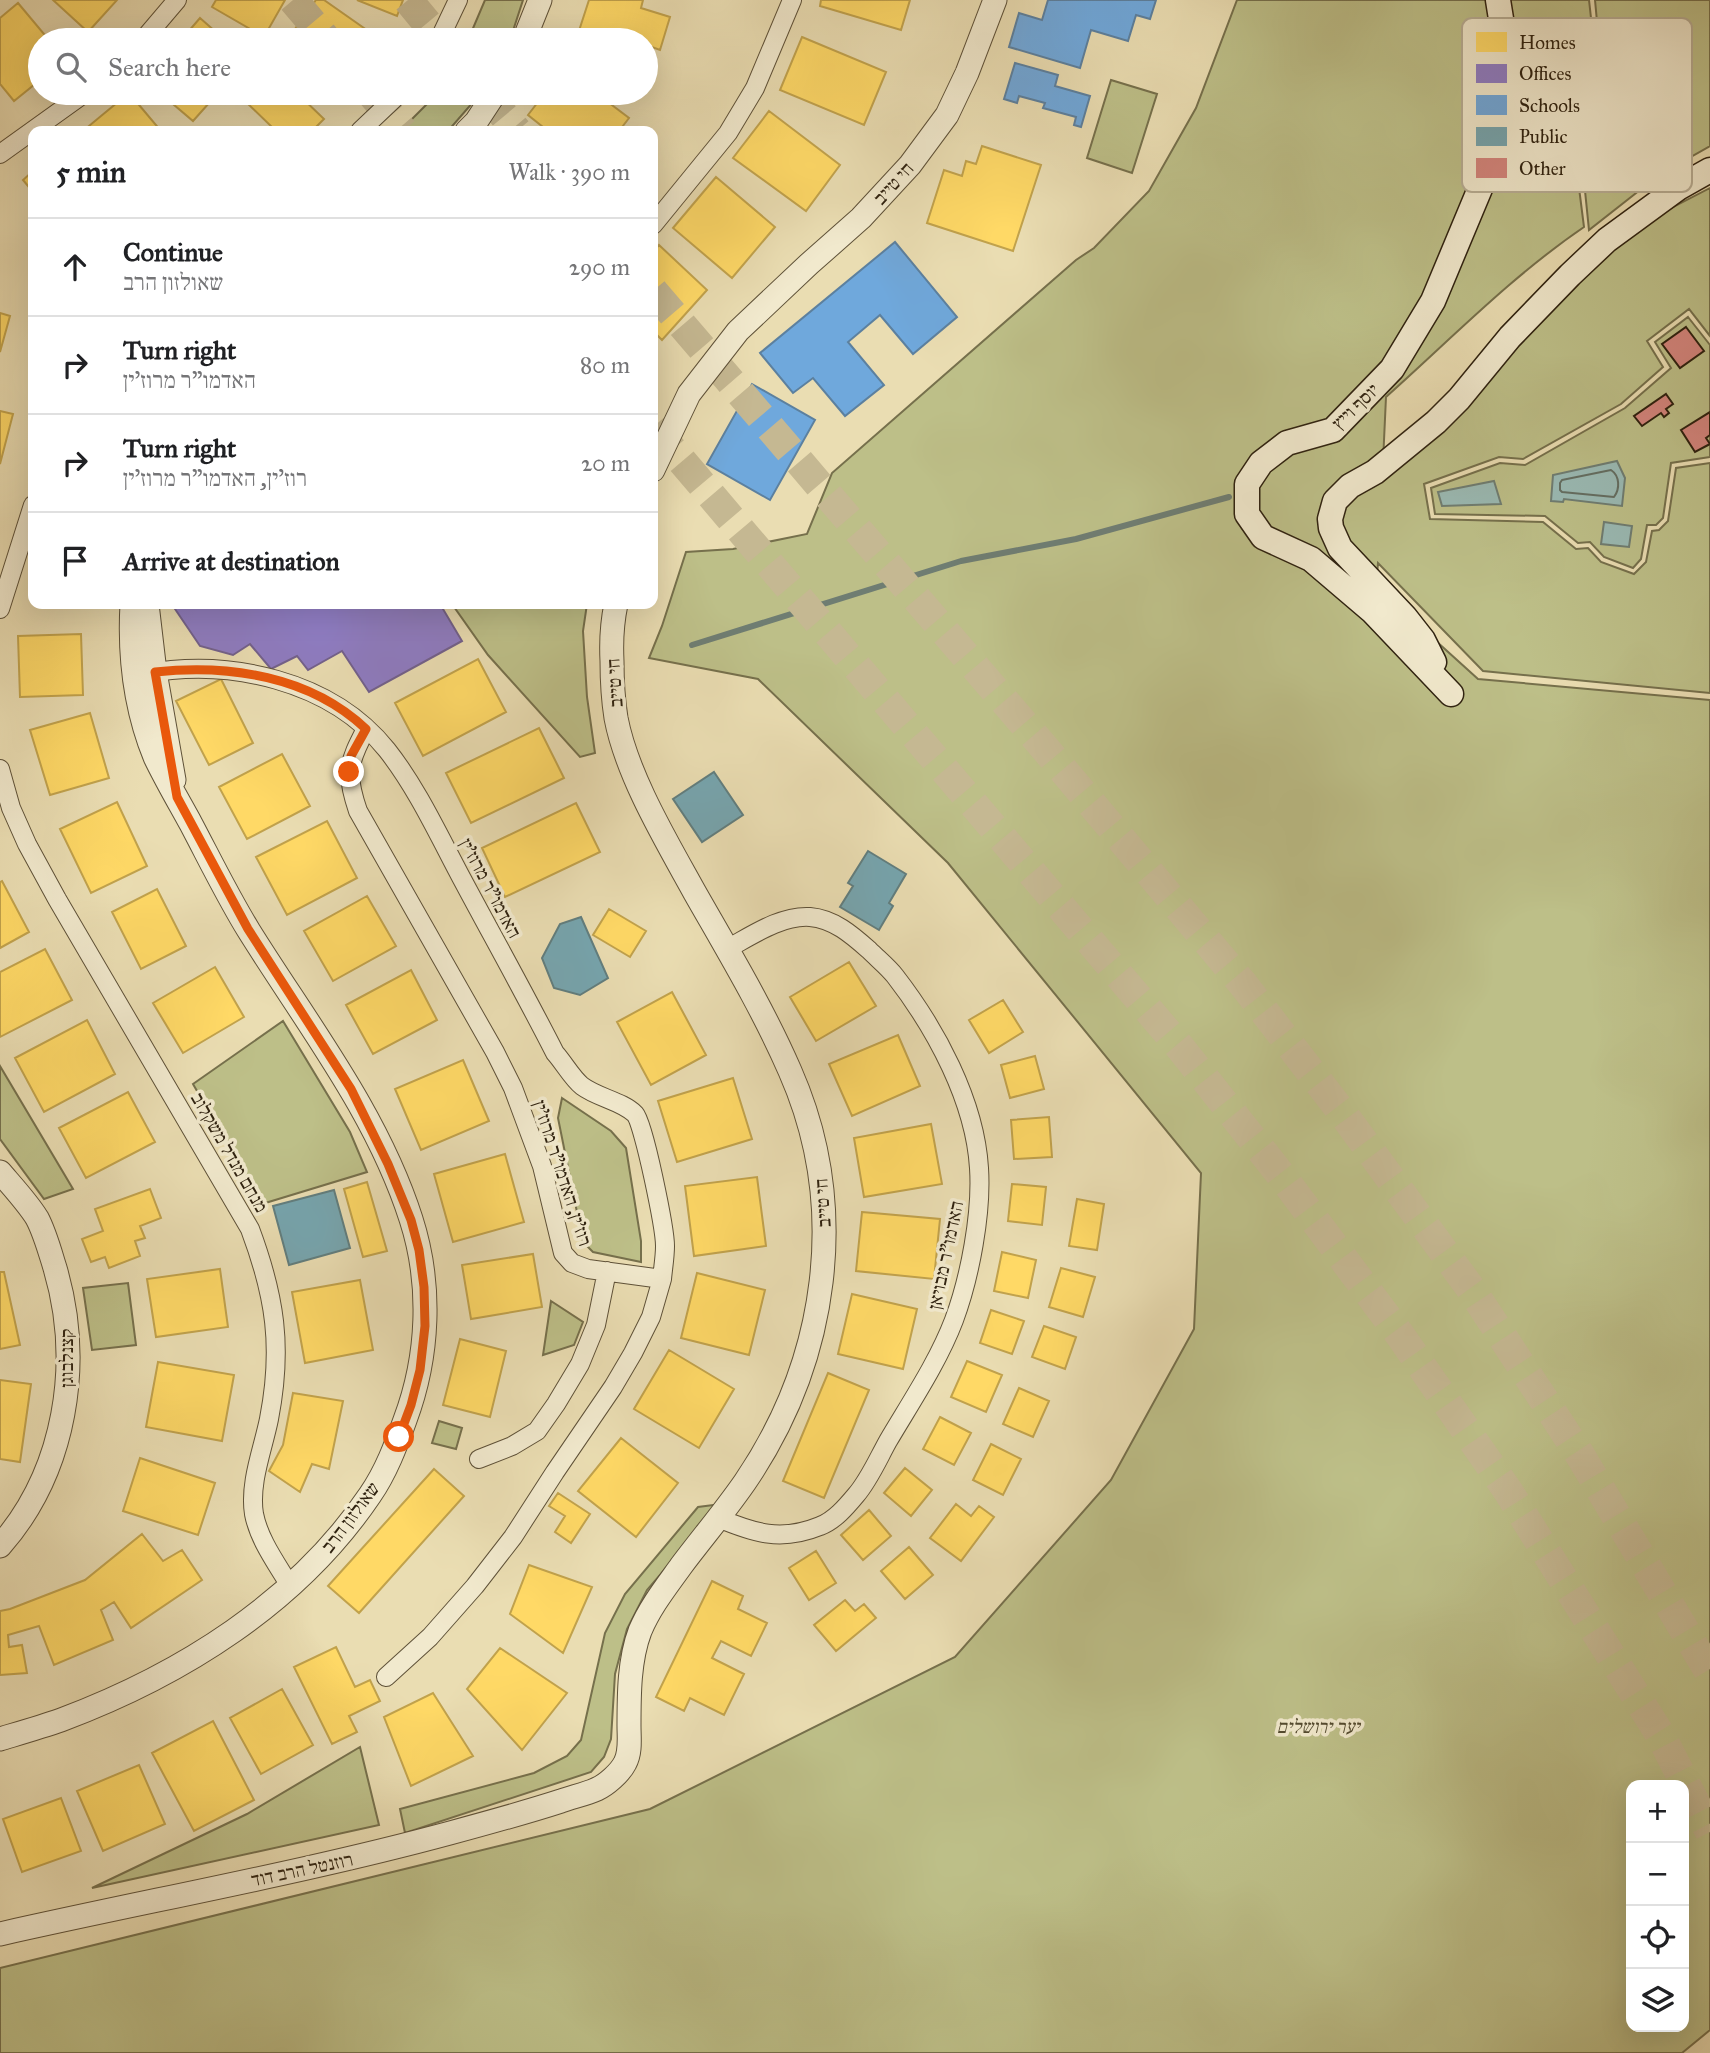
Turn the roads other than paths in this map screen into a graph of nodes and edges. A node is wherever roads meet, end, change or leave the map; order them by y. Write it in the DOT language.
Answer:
graph roads {
  1 [pos="177,0"];
  2 [pos="458,0"];
  3 [pos="540,0"];
  4 [pos="792,0"];
  5 [pos="995,0"];
  6 [pos="1498,0"];
  7 [pos="1501,18"];
  8 [pos="153,28"];
  9 [pos="445,28"];
  10 [pos="529,28"];
  11 [pos="68,105"];
  12 [pos="387,105"];
  13 [pos="487,105"];
  14 [pos="39,126"];
  15 [pos="365,126"];
  16 [pos="472,126"];
  17 [pos="28,134"];
  18 [pos="0,154"];
  19 [pos="1710,170"];
  20 [pos="1692,180"];
  21 [pos="1479,192"];
  22 [pos="1673,192"];
  23 [pos="658,219"];
  24 [pos="658,459"];
  25 [pos="28,521"];
  26 [pos="0,609"];
  27 [pos="132,609"];
  28 [pos="147,609"];
  29 [pos="615,609"];
  30 [pos="144,674"];
  31 [pos="366,729"];
  32 [pos="0,769"];
  33 [pos="727,950"];
  34 [pos="0,1172"];
  35 [pos="607,1271"];
  36 [pos="662,1279"];
  37 [pos="479,1459"];
  38 [pos="718,1518"];
  39 [pos="0,1546"];
  40 [pos="290,1586"];
  41 [pos="387,1677"];
  42 [pos="0,1739"];
  43 [pos="601,1788"];
  44 [pos="0,1934"];
  1 -- 8 [label="street"];
  2 -- 9 [label="street"];
  3 -- 10 [label="street"];
  4 -- 23 [label="street"];
  5 -- 24 [label="street, חי טייב"];
  6 -- 7 [label="main road, יוסף וייץ"];
  11 -- 14 [label="street"];
  12 -- 15 [label="street"];
  13 -- 16 [label="street"];
  17 -- 18 [label="street"];
  19 -- 20 [label="main road, יוסף וייץ"];
  21 -- 22 [label="main road, יוסף וייץ"];
  25 -- 26 [label="street"];
  27 -- 30 [label="street, שאולזון הרב"];
  28 -- 30 [label="street, שאולזון הרב"];
  29 -- 33 [label="street, חי טייב"];
  30 -- 31 [label="street, האדמו\"ר מרוז'ין"];
  30 -- 40 [label="street, שאולזון הרב"];
  31 -- 35 [label="street, רוז'ין, האדמו\"ר מרוז'ין"];
  31 -- 36 [label="street, האדמו\"ר מרוז'ין"];
  32 -- 40 [label="street, מנחם מנדל משקלוב"];
  33 -- 38 [label="street, חי טייב"];
  33 -- 38 [label="street, האדמו\"ר מבויאן"];
  34 -- 39 [label="street, קצנלבוגן"];
  35 -- 36 [label="street, רוז'ין, האדמו\"ר מרוז'ין"];
  35 -- 37 [label="street"];
  36 -- 41 [label="street"];
  38 -- 43 [label="street, חי טייב"];
  40 -- 42 [label="street, שאולזון הרב"];
  43 -- 44 [label="street, רוזנטל הרב דוד"];
}
